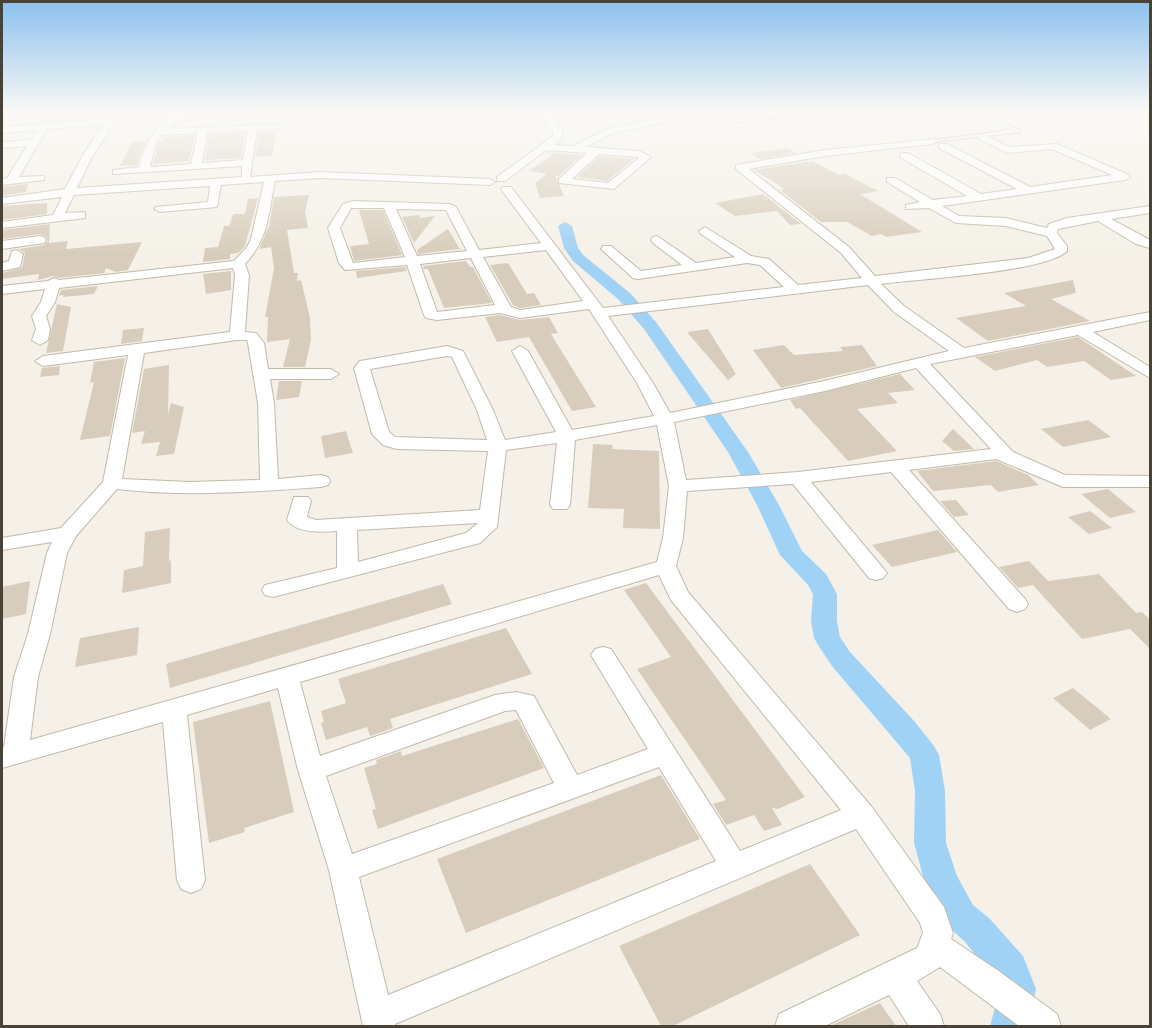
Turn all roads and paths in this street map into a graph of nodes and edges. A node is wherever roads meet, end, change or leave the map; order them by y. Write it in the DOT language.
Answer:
graph roads {
  1 [pos="23,159"];
  2 [pos="86,159"];
  3 [pos="147,159"];
  4 [pos="197,159"];
  5 [pos="248,159"];
  6 [pos="532,159"];
  7 [pos="587,159"];
  8 [pos="643,159"];
  9 [pos="789,159"];
  10 [pos="911,159"];
  11 [pos="967,159"];
  12 [pos="1083,159"];
  13 [pos="247,163"];
  14 [pos="196,165"];
  15 [pos="144,170"];
  16 [pos="117,172"];
  17 [pos="1054,172"];
  18 [pos="40,178"];
  19 [pos="270,179"];
  20 [pos="891,180"];
  21 [pos="6,181"];
  22 [pos="245,181"];
  23 [pos="216,183"];
  24 [pos="511,183"];
  25 [pos="1080,184"];
  26 [pos="1030,191"];
  27 [pos="72,192"];
  28 [pos="978,197"];
  29 [pos="2,201"];
  30 [pos="929,204"];
  31 [pos="389,206"];
  32 [pos="910,207"];
  33 [pos="160,209"];
  34 [pos="1150,210"];
  35 [pos="81,215"];
  36 [pos="1099,217"];
  37 [pos="57,218"];
  38 [pos="2,225"];
  39 [pos="705,231"];
  40 [pos="1051,233"];
  41 [pos="40,240"];
  42 [pos="657,240"];
  43 [pos="1150,244"];
  44 [pos="2,245"];
  45 [pos="551,246"];
  46 [pos="607,249"];
  47 [pos="17,254"];
  48 [pos="473,254"];
  49 [pos="747,259"];
  50 [pos="413,262"];
  51 [pos="238,264"];
  52 [pos="2,267"];
  53 [pos="694,267"];
  54 [pos="871,280"];
  55 [pos="54,282"];
  56 [pos="794,289"];
  57 [pos="2,290"];
  58 [pos="503,308"];
  59 [pos="604,309"];
  60 [pos="1150,316"];
  61 [pos="1080,330"];
  62 [pos="237,336"];
  63 [pos="40,340"];
  64 [pos="137,349"];
  65 [pos="520,351"];
  66 [pos="962,354"];
  67 [pos="42,361"];
  68 [pos="919,362"];
  69 [pos="1150,373"];
  70 [pos="331,374"];
  71 [pos="261,375"];
  72 [pos="665,420"];
  73 [pos="567,436"];
  74 [pos="498,446"];
  75 [pos="1005,454"];
  76 [pos="896,467"];
  77 [pos="798,478"];
  78 [pos="321,481"];
  79 [pos="1150,481"];
  80 [pos="112,483"];
  81 [pos="268,484"];
  82 [pos="678,486"];
  83 [pos="302,501"];
  84 [pos="560,505"];
  85 [pos="489,516"];
  86 [pos="347,524"];
  87 [pos="67,532"];
  88 [pos="2,544"];
  89 [pos="666,566"];
  90 [pos="348,573"];
  91 [pos="876,573"];
  92 [pos="273,590"];
  93 [pos="1017,604"];
  94 [pos="603,655"];
  95 [pos="287,677"];
  96 [pos="174,709"];
  97 [pos="665,754"];
  98 [pos="9,755"];
  99 [pos="311,770"];
  100 [pos="571,789"];
  101 [pos="861,814"];
  102 [pos="734,866"];
  103 [pos="343,870"];
  104 [pos="191,880"];
  105 [pos="935,946"];
  106 [pos="895,976"];
  107 [pos="377,1021"];
  108 [pos="1043,1024"];
  109 [pos="790,1026"];
  110 [pos="928,1026"];
  1 -- 21 [label="street"];
  2 -- 27 [label="street"];
  3 -- 15 [label="street"];
  4 -- 14 [label="street"];
  5 -- 13 [label="street"];
  6 -- 24 [label="street"];
  7 -- 8 [label="street"];
  9 -- 54 [label="street"];
  10 -- 28 [label="street"];
  11 -- 26 [label="street"];
  12 -- 25 [label="street"];
  13 -- 14 [label="street"];
  13 -- 22 [label="street"];
  14 -- 15 [label="street"];
  15 -- 16 [label="street"];
  17 -- 25 [label="street"];
  18 -- 21 [label="street"];
  19 -- 22 [label="street"];
  19 -- 24 [label="street"];
  19 -- 51 [label="street"];
  20 -- 30 [label="street"];
  22 -- 23 [label="street"];
  23 -- 27 [label="street"];
  23 -- 33 [label="street"];
  24 -- 45 [label="street"];
  25 -- 26 [label="street"];
  26 -- 28 [label="street"];
  27 -- 29 [label="street"];
  27 -- 37 [label="street"];
  28 -- 30 [label="street"];
  30 -- 32 [label="street"];
  30 -- 40 [label="street"];
  31 -- 48 [label="street"];
  31 -- 50 [label="street"];
  31 -- 50 [label="street"];
  34 -- 36 [label="street"];
  35 -- 37 [label="street"];
  36 -- 40 [label="street"];
  36 -- 43 [label="street"];
  37 -- 38 [label="street"];
  39 -- 49 [label="street"];
  40 -- 54 [label="street"];
  41 -- 44 [label="street"];
  42 -- 53 [label="street"];
  45 -- 48 [label="street"];
  45 -- 59 [label="street"];
  46 -- 53 [label="street"];
  47 -- 52 [label="street"];
  48 -- 50 [label="street"];
  48 -- 58 [label="street"];
  49 -- 53 [label="street"];
  49 -- 56 [label="street"];
  50 -- 58 [label="street"];
  51 -- 55 [label="street"];
  51 -- 62 [label="street"];
  54 -- 56 [label="street"];
  54 -- 66 [label="street"];
  55 -- 57 [label="street"];
  55 -- 63 [label="street"];
  56 -- 59 [label="street"];
  58 -- 59 [label="street"];
  59 -- 72 [label="street"];
  60 -- 61 [label="street"];
  61 -- 66 [label="street"];
  61 -- 69 [label="street"];
  62 -- 64 [label="street"];
  62 -- 71 [label="street"];
  64 -- 67 [label="street"];
  64 -- 80 [label="street"];
  65 -- 73 [label="street"];
  66 -- 68 [label="street"];
  68 -- 72 [label="street"];
  68 -- 75 [label="street"];
  70 -- 71 [label="street"];
  71 -- 81 [label="street"];
  72 -- 73 [label="street"];
  72 -- 82 [label="street"];
  73 -- 74 [label="street"];
  73 -- 84 [label="street"];
  74 -- 74 [label="street"];
  74 -- 85 [label="street"];
  75 -- 76 [label="street"];
  75 -- 79 [label="street"];
  76 -- 77 [label="street"];
  76 -- 93 [label="street"];
  77 -- 82 [label="street"];
  77 -- 91 [label="street"];
  78 -- 81 [label="street"];
  80 -- 81 [label="street"];
  80 -- 87 [label="street"];
  82 -- 89 [label="street"];
  83 -- 86 [label="street"];
  85 -- 86 [label="street"];
  85 -- 90 [label="street"];
  86 -- 90 [label="street"];
  87 -- 88 [label="street"];
  87 -- 98 [label="street"];
  89 -- 95 [label="street"];
  89 -- 101 [label="street"];
  90 -- 92 [label="street"];
  94 -- 97 [label="street"];
  95 -- 96 [label="street"];
  95 -- 99 [label="street"];
  96 -- 98 [label="street"];
  96 -- 104 [label="street"];
  97 -- 100 [label="street"];
  97 -- 102 [label="street"];
  99 -- 100 [label="street"];
  99 -- 103 [label="street"];
  100 -- 103 [label="street"];
  101 -- 102 [label="street"];
  101 -- 105 [label="street"];
  102 -- 107 [label="street"];
  103 -- 107 [label="street"];
  105 -- 106 [label="street"];
  105 -- 108 [label="street"];
  106 -- 109 [label="street"];
  106 -- 110 [label="street"];
}
